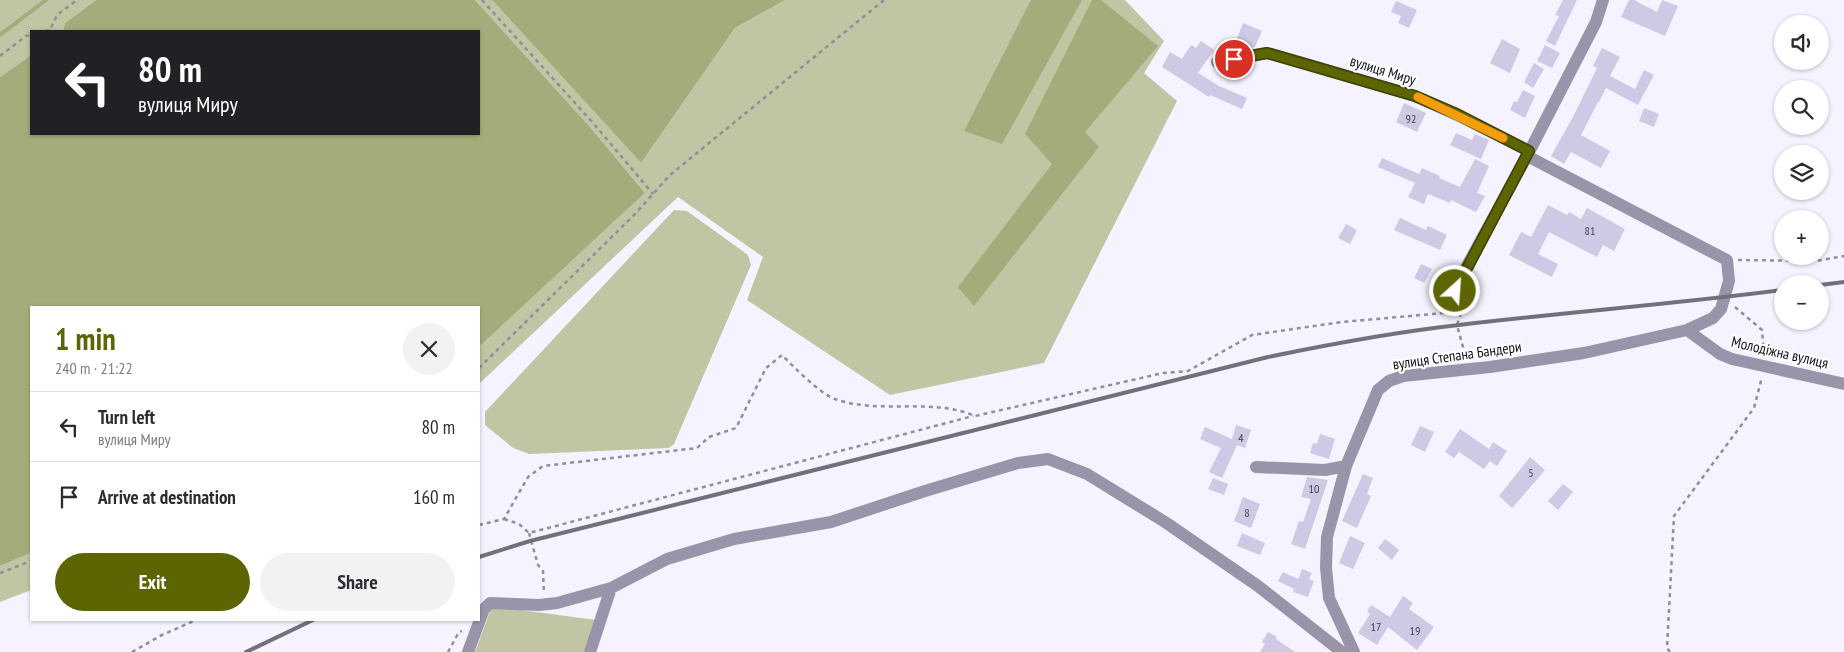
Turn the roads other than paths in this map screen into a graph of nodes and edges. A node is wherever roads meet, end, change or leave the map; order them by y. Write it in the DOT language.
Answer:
graph roads {
  1 [pos="1604,0"];
  2 [pos="1218,62"];
  3 [pos="1528,154"];
  4 [pos="1729,281"];
  5 [pos="1460,303"];
  6 [pos="1687,330"];
  7 [pos="1844,384"];
  8 [pos="1346,466"];
  9 [pos="1256,467"];
  10 [pos="612,588"];
  11 [pos="480,619"];
  12 [pos="479,621"];
  13 [pos="468,652"];
  14 [pos="590,652"];
  15 [pos="1342,652"];
  16 [pos="1354,652"];
  1 -- 3 [label="street"];
  2 -- 3 [label="street, вулиця Миру"];
  3 -- 4 [label="street, вулиця Миру"];
  3 -- 5 [label="street"];
  4 -- 6 [label="street, вулиця Степана Бандери"];
  6 -- 7 [label="street, Молодіжна вулиця"];
  6 -- 8 [label="street, вулиця Степана Бандери"];
  8 -- 9 [label="street"];
  8 -- 16 [label="street, вулиця Степана Бандери"];
  10 -- 11 [label="street"];
  10 -- 14 [label="street"];
  10 -- 15 [label="street"];
  12 -- 13 [label="street"];
}
